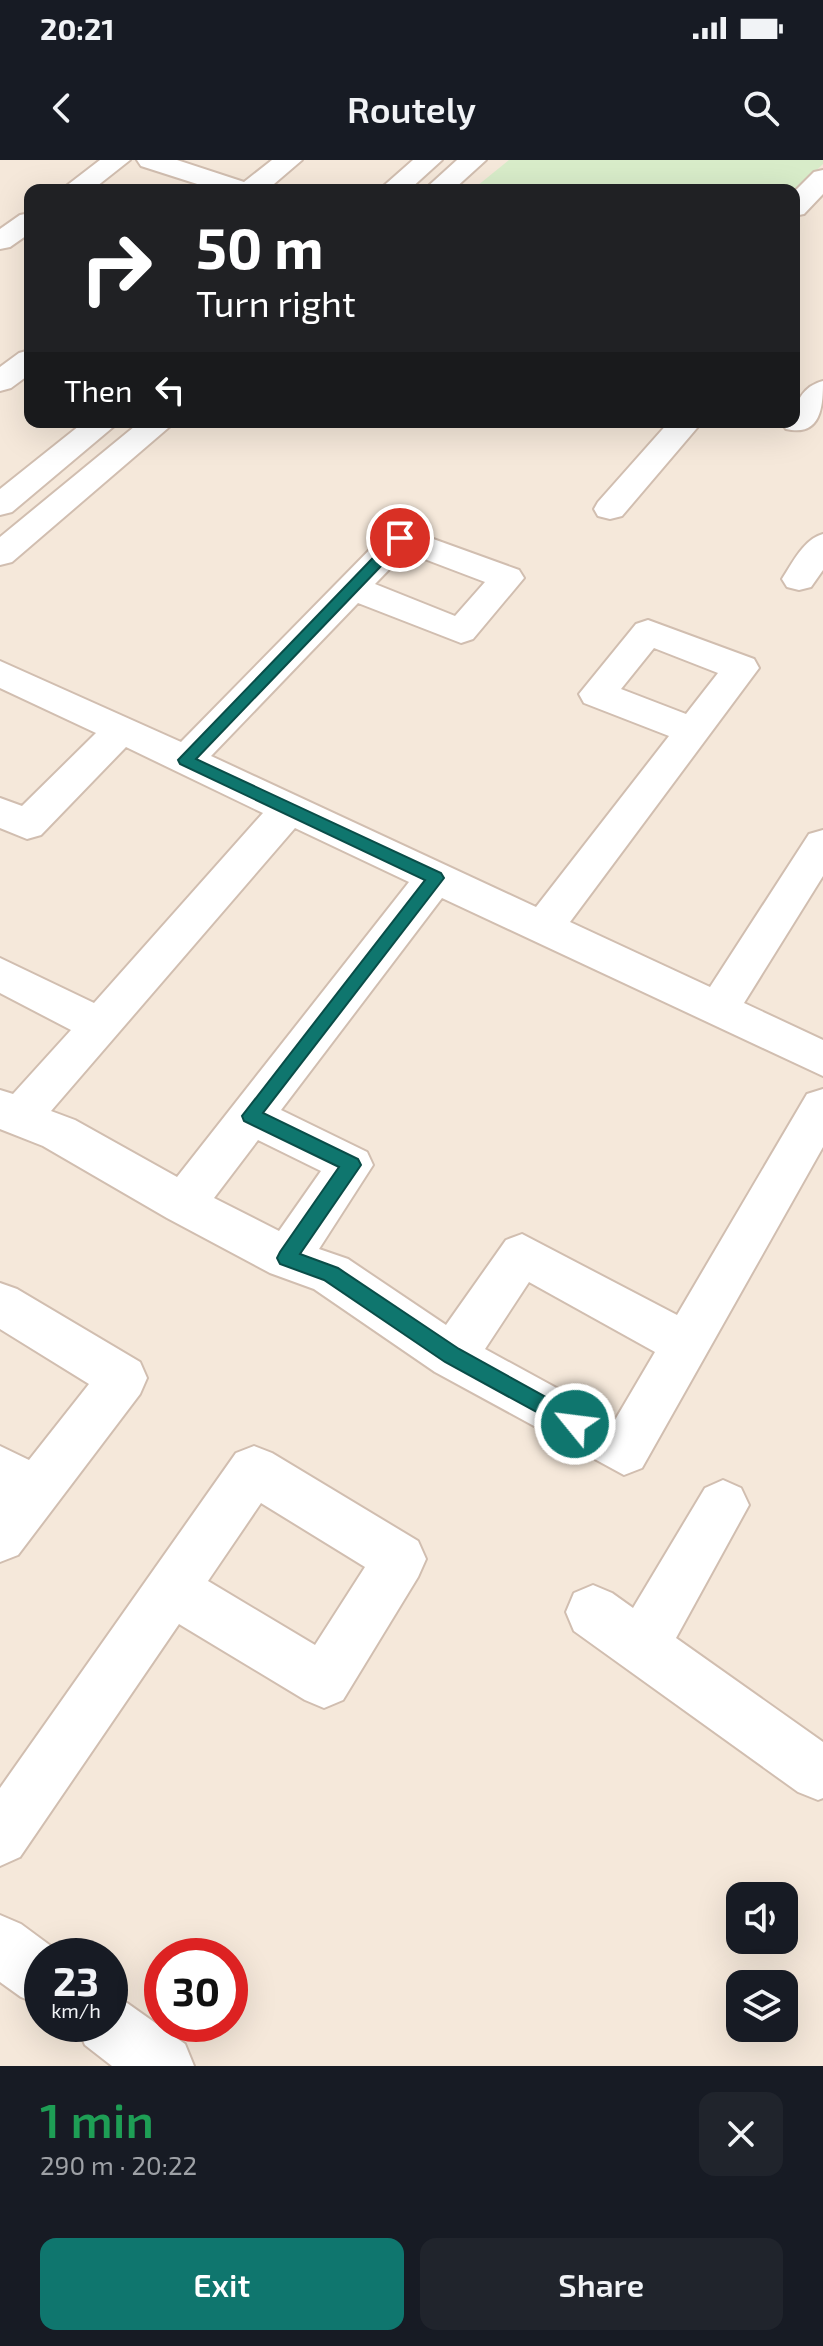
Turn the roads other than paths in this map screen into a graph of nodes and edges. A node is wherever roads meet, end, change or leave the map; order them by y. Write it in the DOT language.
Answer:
graph roads {
  1 [pos="117,160"];
  2 [pos="150,160"];
  3 [pos="289,160"];
  4 [pos="429,160"];
  5 [pos="459,162"];
  6 [pos="823,178"];
  7 [pos="83,184"];
  8 [pos="224,184"];
  9 [pos="258,184"];
  10 [pos="399,184"];
  11 [pos="442,184"];
  12 [pos="800,202"];
  13 [pos="24,225"];
  14 [pos="0,241"];
  15 [pos="24,364"];
  16 [pos="0,382"];
  17 [pos="823,390"];
  18 [pos="805,424"];
  19 [pos="96,428"];
  20 [pos="151,428"];
  21 [pos="681,428"];
  22 [pos="0,505"];
  23 [pos="610,509"];
  24 [pos="7,541"];
  25 [pos="823,545"];
  26 [pos="799,579"];
  27 [pos="353,588"];
  28 [pos="0,673"];
  29 [pos="121,730"];
  30 [pos="692,731"];
  31 [pos="186,760"];
  32 [pos="289,809"];
  33 [pos="0,812"];
  34 [pos="823,844"];
  35 [pos="435,878"];
  36 [pos="543,928"];
  37 [pos="0,974"];
  38 [pos="718,1010"];
  39 [pos="100,1025"];
  40 [pos="823,1059"];
  41 [pos="823,1107"];
  42 [pos="9,1113"];
  43 [pos="251,1116"];
  44 [pos="183,1204"];
  45 [pos="287,1258"];
  46 [pos="0,1304"];
  47 [pos="686,1345"];
  48 [pos="452,1356"];
  49 [pos="18,1481"];
  50 [pos="723,1505"];
  51 [pos="0,1537"];
  52 [pos="171,1589"];
  53 [pos="593,1612"];
  54 [pos="641,1647"];
  55 [pos="821,1770"];
  56 [pos="0,1837"];
  57 [pos="0,1945"];
  58 [pos="24,1963"];
  59 [pos="128,2040"];
  60 [pos="163,2066"];
  1 -- 7 [label="street"];
  2 -- 8 [label="street"];
  3 -- 9 [label="street"];
  4 -- 10 [label="street"];
  5 -- 11 [label="street"];
  6 -- 12 [label="street"];
  13 -- 14 [label="street"];
  15 -- 16 [label="street"];
  17 -- 18 [label="street"];
  19 -- 22 [label="street"];
  20 -- 24 [label="street"];
  21 -- 23 [label="street"];
  25 -- 26 [label="street"];
  27 -- 31 [label="street"];
  28 -- 29 [label="street"];
  29 -- 31 [label="street"];
  29 -- 33 [label="street"];
  30 -- 36 [label="street"];
  31 -- 32 [label="street"];
  32 -- 35 [label="street"];
  32 -- 39 [label="street"];
  34 -- 38 [label="street"];
  35 -- 36 [label="street"];
  35 -- 43 [label="street"];
  36 -- 38 [label="street"];
  37 -- 39 [label="street"];
  38 -- 40 [label="street"];
  39 -- 42 [label="street"];
  41 -- 47 [label="street"];
  42 -- 44 [label="street"];
  43 -- 44 [label="street"];
  43 -- 45 [label="street"];
  44 -- 45 [label="street"];
  45 -- 48 [label="street"];
  46 -- 49 [label="street"];
  47 -- 48 [label="street"];
  47 -- 48 [label="street"];
  49 -- 51 [label="street"];
  50 -- 54 [label="street"];
  52 -- 56 [label="street"];
  53 -- 54 [label="street"];
  54 -- 55 [label="street"];
  57 -- 58 [label="street"];
  59 -- 60 [label="street"];
}
